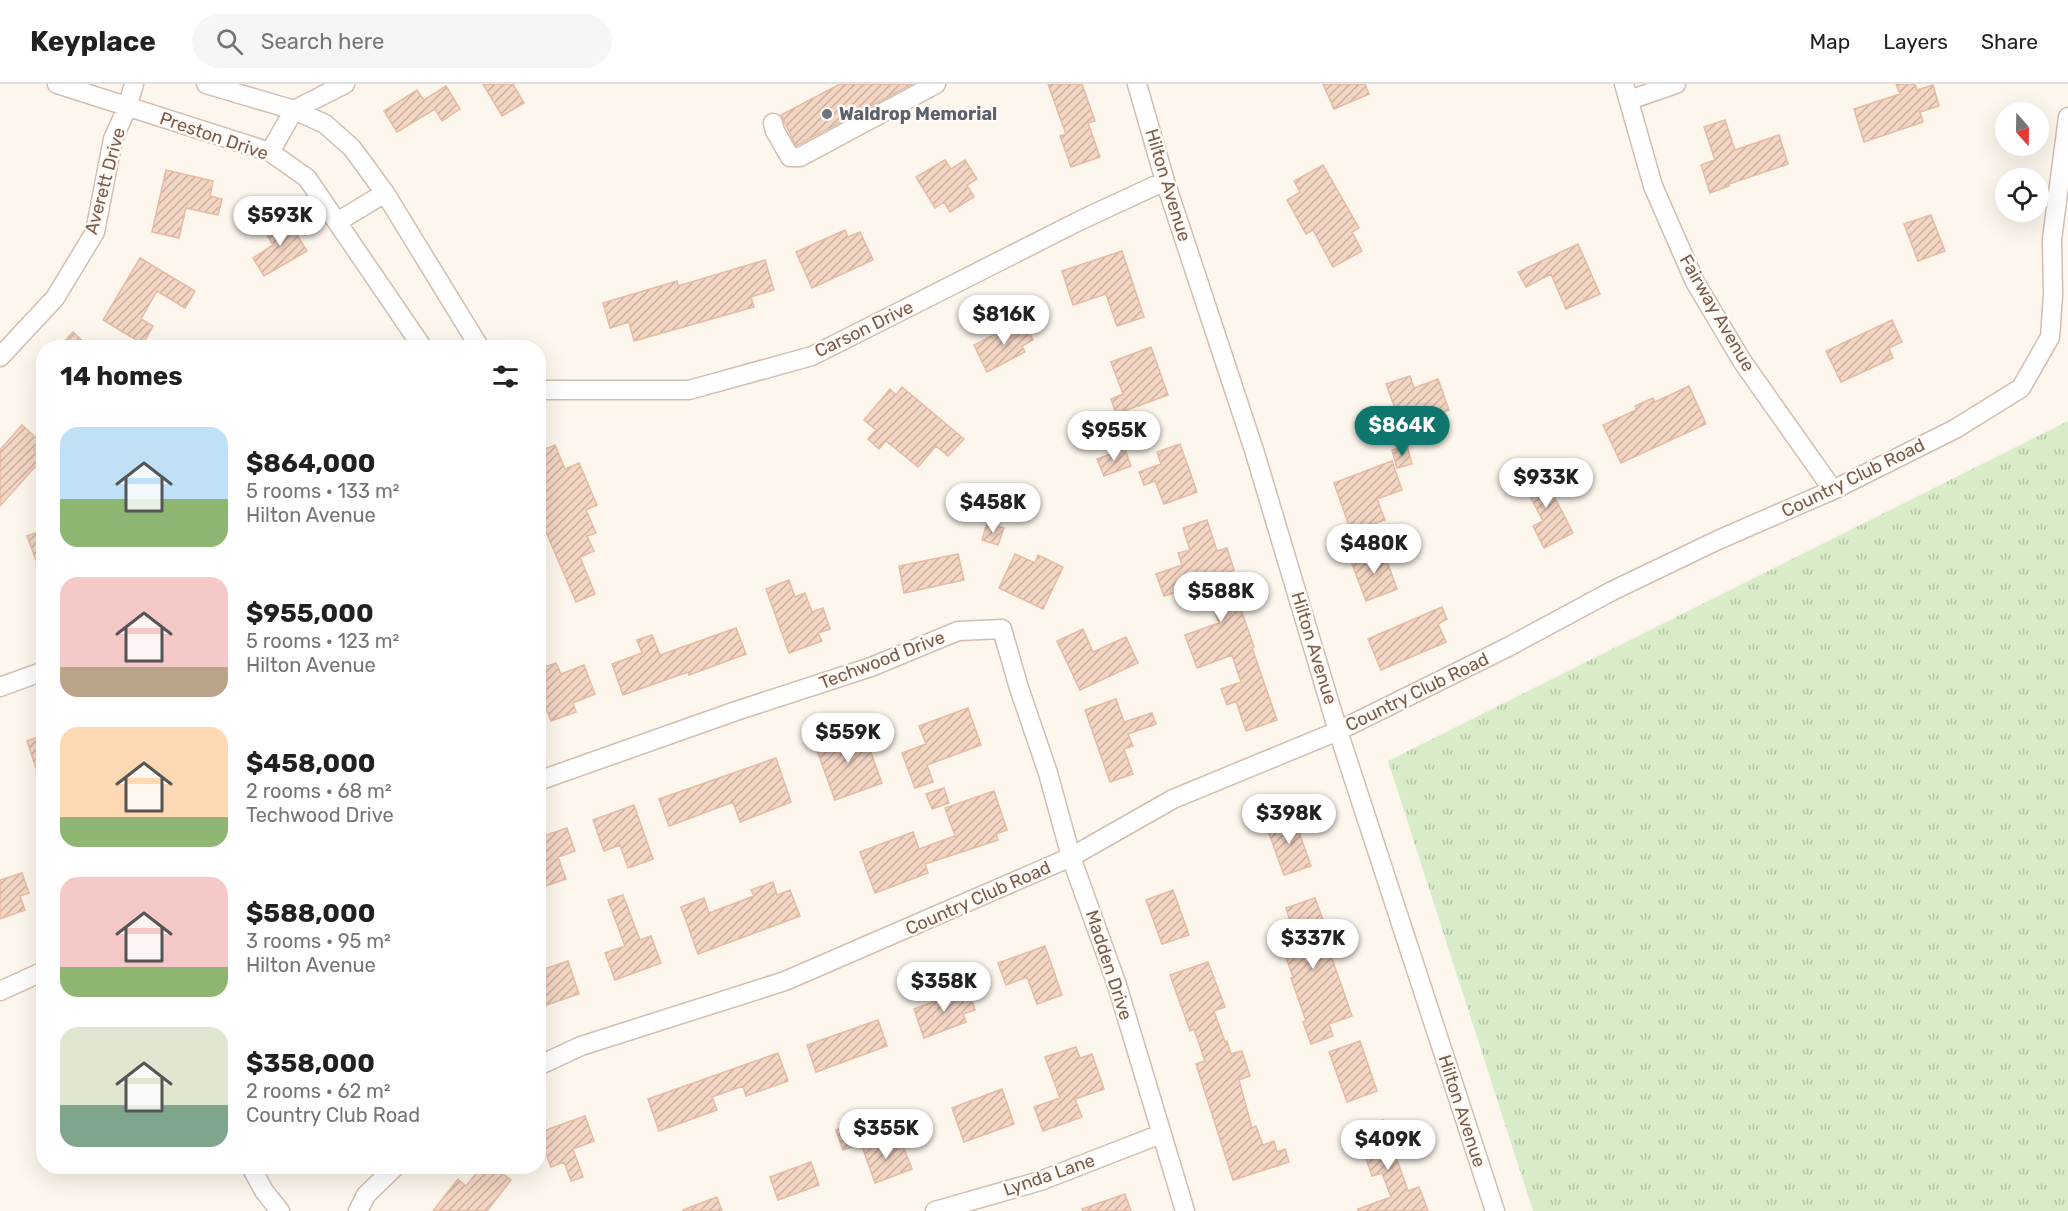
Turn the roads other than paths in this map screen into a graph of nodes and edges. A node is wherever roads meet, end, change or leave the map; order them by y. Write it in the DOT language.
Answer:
graph roads {
  1 [pos="57,84"];
  2 [pos="134,84"];
  3 [pos="206,84"];
  4 [pos="345,84"];
  5 [pos="936,84"];
  6 [pos="1137,84"];
  7 [pos="1676,84"];
  8 [pos="1627,92"];
  9 [pos="127,108"];
  10 [pos="294,110"];
  11 [pos="2068,117"];
  12 [pos="773,123"];
  13 [pos="270,152"];
  14 [pos="1165,181"];
  15 [pos="385,193"];
  16 [pos="337,222"];
  17 [pos="418,340"];
  18 [pos="475,340"];
  19 [pos="0,357"];
  20 [pos="546,390"];
  21 [pos="1833,490"];
  22 [pos="36,673"];
  23 [pos="0,687"];
  24 [pos="1030,720"];
  25 [pos="1338,730"];
  26 [pos="546,778"];
  27 [pos="1071,856"];
  28 [pos="36,975"];
  29 [pos="0,991"];
  30 [pos="546,1061"];
  31 [pos="1161,1134"];
  32 [pos="255,1174"];
  33 [pos="388,1174"];
  34 [pos="280,1211"];
  35 [pos="358,1211"];
  36 [pos="937,1211"];
  37 [pos="1185,1211"];
  38 [pos="1495,1211"];
  1 -- 9 [label="street, Preston Drive"];
  2 -- 9 [label="street, Averett Drive"];
  3 -- 10 [label="street"];
  4 -- 10 [label="street"];
  5 -- 12 [label="street"];
  6 -- 14 [label="street, Hilton Avenue"];
  7 -- 8 [label="street"];
  8 -- 21 [label="street, Fairway Avenue"];
  9 -- 13 [label="street, Preston Drive"];
  9 -- 19 [label="street, Averett Drive"];
  10 -- 13 [label="street"];
  10 -- 15 [label="street"];
  11 -- 21 [label="street, Country Club Road"];
  13 -- 16 [label="street, Preston Drive"];
  14 -- 20 [label="street, Carson Drive"];
  14 -- 25 [label="street, Hilton Avenue"];
  15 -- 16 [label="street"];
  15 -- 18 [label="street"];
  16 -- 17 [label="street, Preston Drive"];
  21 -- 25 [label="street, Country Club Road"];
  22 -- 23 [label="street"];
  24 -- 26 [label="street, Techwood Drive"];
  24 -- 27 [label="street, Madden Drive"];
  25 -- 27 [label="street, Country Club Road"];
  25 -- 38 [label="street, Hilton Avenue"];
  27 -- 30 [label="street, Country Club Road"];
  27 -- 31 [label="street, Madden Drive"];
  28 -- 29 [label="street"];
  31 -- 36 [label="street, Lynda Lane"];
  31 -- 37 [label="street, Madden Drive"];
  32 -- 34 [label="street"];
  33 -- 35 [label="street"];
}
